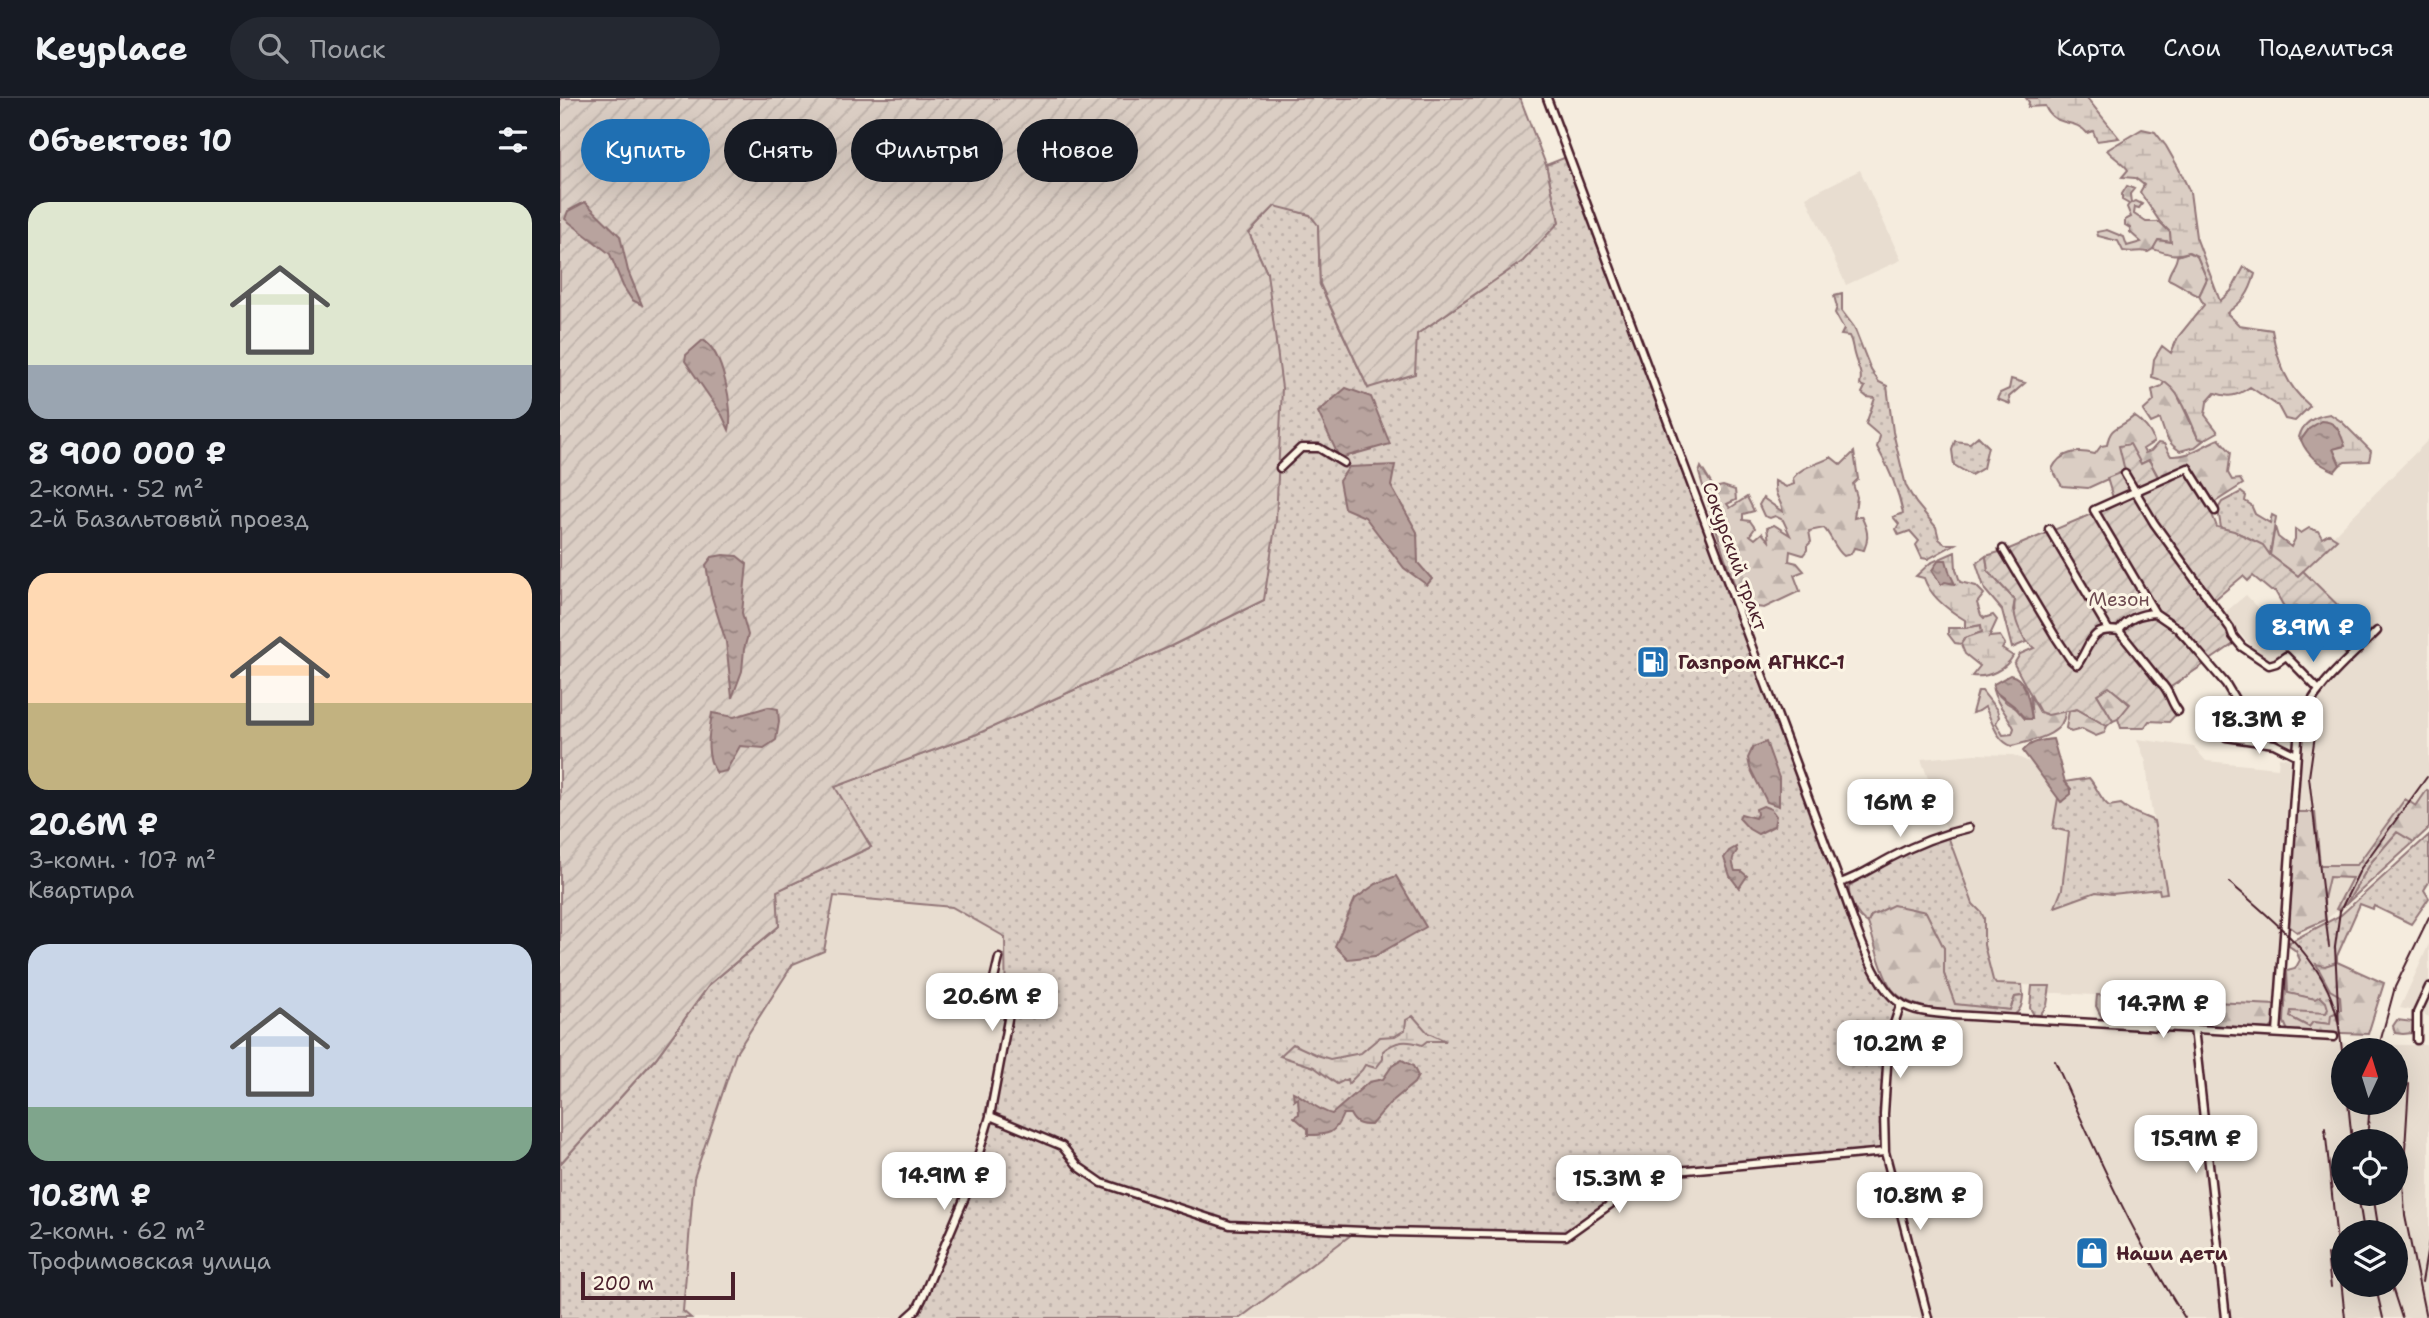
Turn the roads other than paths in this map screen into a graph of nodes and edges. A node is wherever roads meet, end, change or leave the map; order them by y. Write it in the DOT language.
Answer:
graph roads {
  1 [pos="1546,98"];
  2 [pos="1344,463"];
  3 [pos="1280,468"];
  4 [pos="2125,474"];
  5 [pos="2135,491"];
  6 [pos="2215,511"];
  7 [pos="2049,529"];
  8 [pos="2003,549"];
  9 [pos="2155,613"];
  10 [pos="2108,629"];
  11 [pos="2119,631"];
  12 [pos="2377,631"];
  13 [pos="2319,690"];
  14 [pos="2178,711"];
  15 [pos="2296,755"];
  16 [pos="1969,828"];
  17 [pos="1840,883"];
  18 [pos="999,958"];
  19 [pos="2429,987"];
  20 [pos="1901,1003"];
  21 [pos="2193,1028"];
  22 [pos="2277,1033"];
  23 [pos="2334,1037"];
  24 [pos="2417,1041"];
  25 [pos="990,1116"];
  26 [pos="1885,1152"];
  27 [pos="907,1318"];
  28 [pos="1928,1318"];
  29 [pos="2226,1318"];
  1 -- 17 [label="street, Сокурский тракт"];
  2 -- 3 [label="street"];
  4 -- 5 [label="street"];
  5 -- 6 [label="street"];
  5 -- 9 [label="street"];
  5 -- 13 [label="street"];
  7 -- 10 [label="street"];
  8 -- 10 [label="street"];
  9 -- 11 [label="street"];
  9 -- 15 [label="street"];
  10 -- 11 [label="street"];
  11 -- 14 [label="street"];
  12 -- 13 [label="street"];
  13 -- 15 [label="street"];
  15 -- 22 [label="street"];
  16 -- 17 [label="street"];
  17 -- 20 [label="street, Сокурский тракт"];
  18 -- 25 [label="street"];
  19 -- 24 [label="street"];
  20 -- 21 [label="street"];
  20 -- 26 [label="street"];
  21 -- 22 [label="street"];
  21 -- 29 [label="street"];
  22 -- 23 [label="street"];
  25 -- 26 [label="street"];
  25 -- 27 [label="street"];
  26 -- 28 [label="street"];
}
